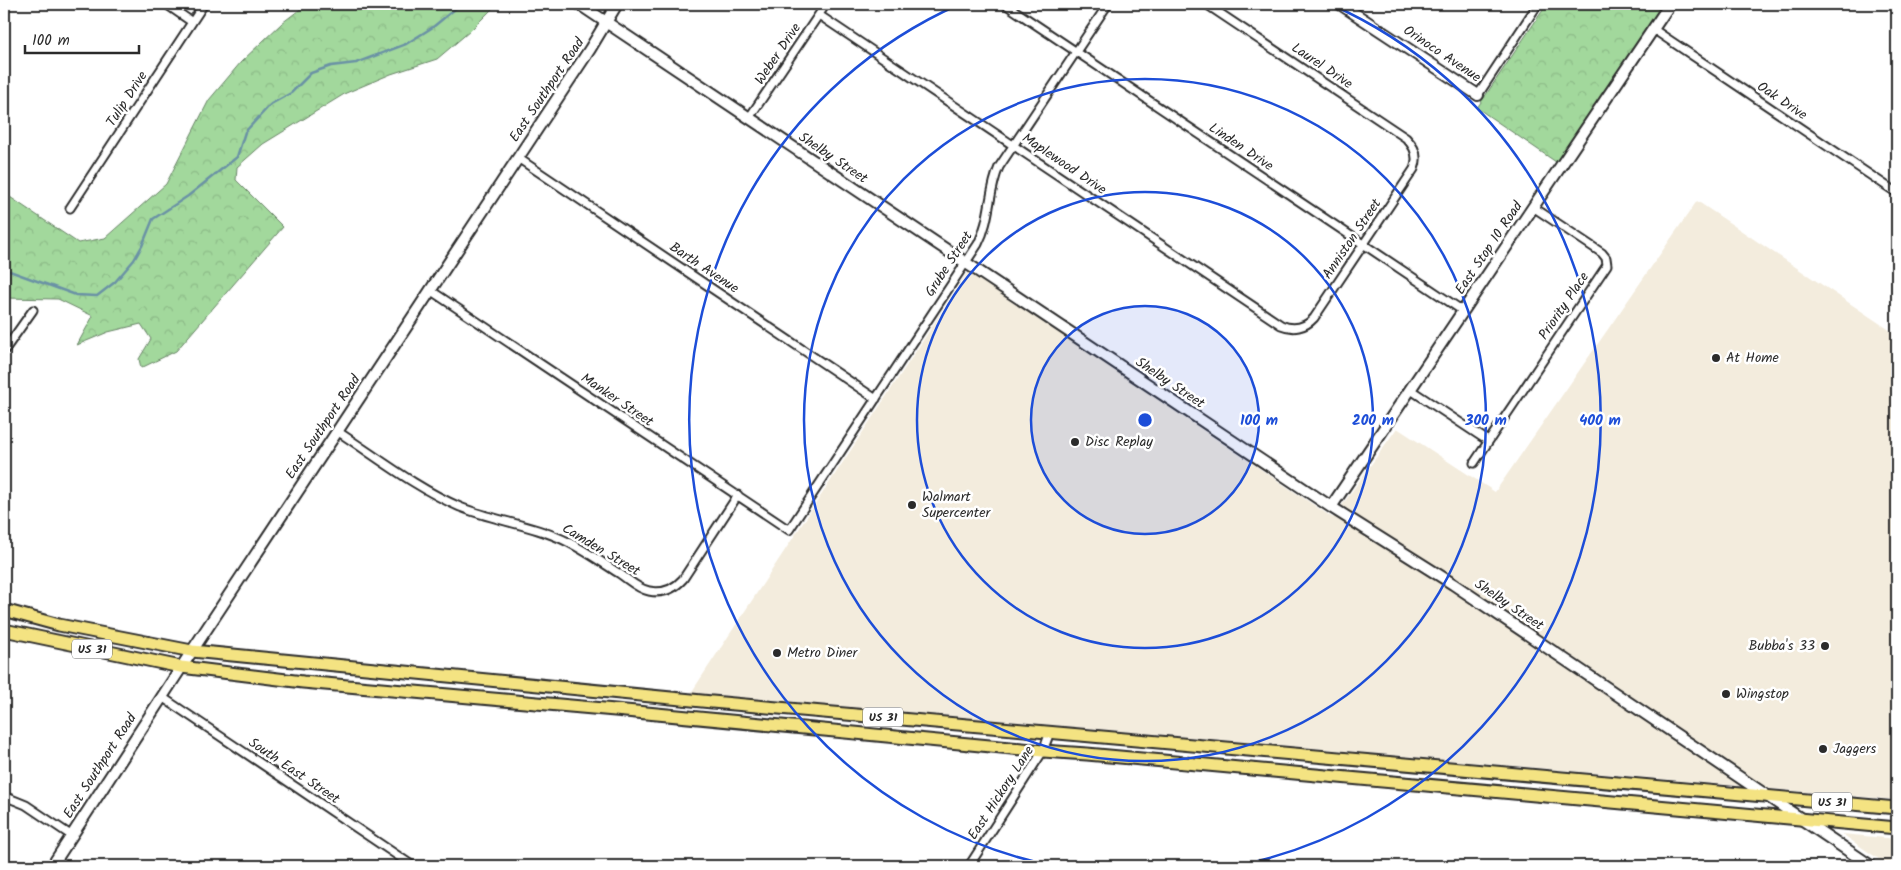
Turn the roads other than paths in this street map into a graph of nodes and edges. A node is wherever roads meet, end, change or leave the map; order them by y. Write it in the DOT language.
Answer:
graph roads {
  1 [pos="6,4"];
  2 [pos="166,4"];
  3 [pos="204,4"];
  4 [pos="579,4"];
  5 [pos="617,4"];
  6 [pos="826,4"];
  7 [pos="1005,4"];
  8 [pos="1108,4"];
  9 [pos="1206,4"];
  10 [pos="1340,4"];
  11 [pos="1538,4"];
  12 [pos="1670,4"];
  13 [pos="4,8"];
  14 [pos="819,15"];
  15 [pos="192,22"];
  16 [pos="607,23"];
  17 [pos="1653,29"];
  18 [pos="1076,51"];
  19 [pos="1478,95"];
  20 [pos="749,118"];
  21 [pos="1013,145"];
  22 [pos="1416,155"];
  23 [pos="518,158"];
  24 [pos="1897,193"];
  25 [pos="1533,207"];
  26 [pos="70,208"];
  27 [pos="1364,244"];
  28 [pos="965,262"];
  29 [pos="430,290"];
  30 [pos="33,310"];
  31 [pos="1463,311"];
  32 [pos="1298,327"];
  33 [pos="4,352"];
  34 [pos="1410,390"];
  35 [pos="876,400"];
  36 [pos="337,431"];
  37 [pos="1488,441"];
  38 [pos="1474,463"];
  39 [pos="738,495"];
  40 [pos="1331,507"];
  41 [pos="789,530"];
  42 [pos="4,610"];
  43 [pos="4,630"];
  44 [pos="192,651"];
  45 [pos="181,667"];
  46 [pos="162,697"];
  47 [pos="1050,732"];
  48 [pos="1043,751"];
  49 [pos="4,796"];
  50 [pos="1767,796"];
  51 [pos="1897,808"];
  52 [pos="1802,819"];
  53 [pos="1897,828"];
  54 [pos="72,836"];
  55 [pos="52,866"];
  56 [pos="412,866"];
  57 [pos="969,866"];
  58 [pos="1871,866"];
  1 -- 13 [label="street"];
  2 -- 15 [label="street"];
  3 -- 15 [label="street, Tulip Drive"];
  4 -- 16 [label="street, Shelby Street"];
  5 -- 16 [label="street, East Southport Road"];
  6 -- 14 [label="street, Weber Drive"];
  7 -- 18 [label="street, Linden Drive"];
  8 -- 18 [label="street, Grube Street"];
  9 -- 22 [label="street, Laurel Drive"];
  10 -- 19 [label="street, Orinoco Avenue"];
  11 -- 19 [label="street"];
  12 -- 17 [label="street, East Stop 10 Road"];
  14 -- 20 [label="street, Weber Drive"];
  14 -- 21 [label="street, Maplewood Drive"];
  15 -- 26 [label="street, Tulip Drive"];
  16 -- 20 [label="street, Shelby Street"];
  16 -- 23 [label="street, East Southport Road"];
  17 -- 24 [label="street, Oak Drive"];
  17 -- 25 [label="street, East Stop 10 Road"];
  18 -- 21 [label="street, Grube Street"];
  18 -- 27 [label="street, Linden Drive"];
  20 -- 28 [label="street, Shelby Street"];
  21 -- 28 [label="street, Grube Street"];
  21 -- 32 [label="street, Maplewood Drive"];
  22 -- 27 [label="street, Anniston Street"];
  23 -- 29 [label="street, East Southport Road"];
  23 -- 35 [label="street, Barth Avenue"];
  25 -- 31 [label="street, East Stop 10 Road"];
  25 -- 37 [label="street, Priority Place"];
  27 -- 31 [label="street, Linden Drive"];
  27 -- 32 [label="street, Anniston Street"];
  28 -- 35 [label="street, Grube Street"];
  28 -- 40 [label="street, Shelby Street"];
  29 -- 36 [label="street, East Southport Road"];
  29 -- 39 [label="street, Manker Street"];
  30 -- 33 [label="street"];
  31 -- 34 [label="street, East Stop 10 Road"];
  34 -- 37 [label="street"];
  34 -- 40 [label="street, East Stop 10 Road"];
  35 -- 41 [label="street, Grube Street"];
  36 -- 39 [label="street, Camden Street"];
  36 -- 44 [label="street, East Southport Road"];
  37 -- 38 [label="street, Priority Place"];
  39 -- 41 [label="street, Manker Street"];
  40 -- 50 [label="street, Shelby Street"];
  42 -- 44 [label="main road, US 31"];
  43 -- 45 [label="main road, US 31"];
  44 -- 45 [label="street, East Southport Road"];
  44 -- 47 [label="main road, US 31"];
  45 -- 46 [label="street, East Southport Road"];
  45 -- 48 [label="main road, US 31"];
  46 -- 54 [label="street, East Southport Road"];
  46 -- 56 [label="street, South East Street"];
  47 -- 48 [label="street, East Hickory Lane"];
  47 -- 50 [label="main road, US 31"];
  48 -- 52 [label="main road, US 31"];
  48 -- 57 [label="street, East Hickory Lane"];
  49 -- 54 [label="street"];
  50 -- 51 [label="main road, US 31"];
  50 -- 52 [label="street, Shelby Street"];
  52 -- 53 [label="main road, US 31"];
  52 -- 58 [label="street, Shelby Street"];
  54 -- 55 [label="street, East Southport Road"];
}
